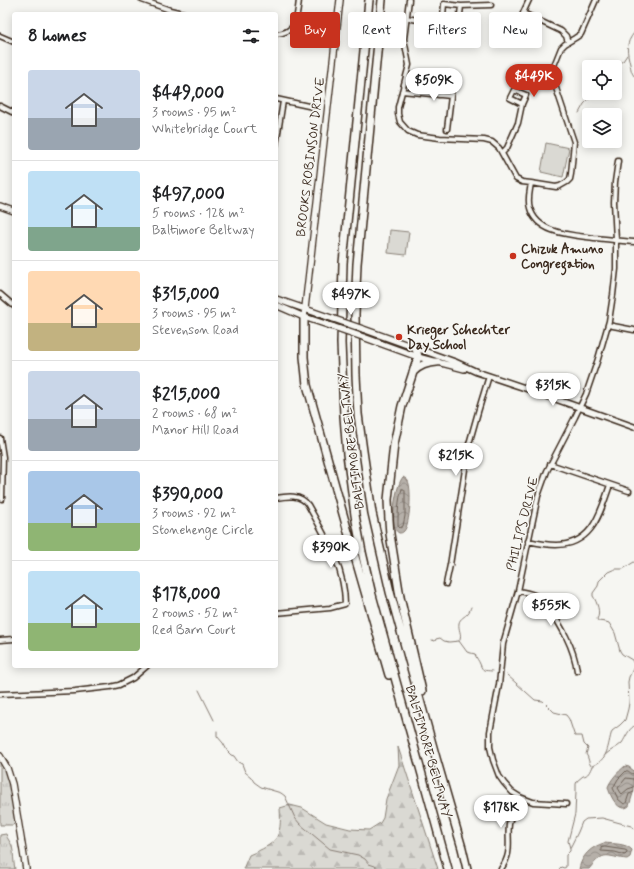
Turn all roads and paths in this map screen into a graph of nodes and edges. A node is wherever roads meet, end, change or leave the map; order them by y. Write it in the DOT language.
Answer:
graph roads {
  1 [pos="142,0"];
  2 [pos="299,0"];
  3 [pos="340,0"];
  4 [pos="369,0"];
  5 [pos="382,0"];
  6 [pos="410,0"];
  7 [pos="529,0"];
  8 [pos="596,0"];
  9 [pos="491,5"];
  10 [pos="461,6"];
  11 [pos="178,12"];
  12 [pos="443,12"];
  13 [pos="460,12"];
  14 [pos="407,18"];
  15 [pos="414,19"];
  16 [pos="278,34"];
  17 [pos="0,36"];
  18 [pos="12,41"];
  19 [pos="568,42"];
  20 [pos="402,91"];
  21 [pos="438,95"];
  22 [pos="451,96"];
  23 [pos="278,99"];
  24 [pos="283,100"];
  25 [pos="522,104"];
  26 [pos="0,106"];
  27 [pos="313,107"];
  28 [pos="12,112"];
  29 [pos="278,129"];
  30 [pos="448,129"];
  31 [pos="502,153"];
  32 [pos="618,161"];
  33 [pos="531,183"];
  34 [pos="0,206"];
  35 [pos="12,210"];
  36 [pos="616,240"];
  37 [pos="634,242"];
  38 [pos="0,294"];
  39 [pos="278,300"];
  40 [pos="12,304"];
  41 [pos="278,306"];
  42 [pos="304,313"];
  43 [pos="608,325"];
  44 [pos="634,330"];
  45 [pos="416,348"];
  46 [pos="418,357"];
  47 [pos="437,362"];
  48 [pos="413,372"];
  49 [pos="477,372"];
  50 [pos="490,376"];
  51 [pos="580,408"];
  52 [pos="634,427"];
  53 [pos="0,438"];
  54 [pos="550,464"];
  55 [pos="610,485"];
  56 [pos="629,491"];
  57 [pos="278,498"];
  58 [pos="2,500"];
  59 [pos="528,541"];
  60 [pos="446,584"];
  61 [pos="518,590"];
  62 [pos="278,613"];
  63 [pos="0,640"];
  64 [pos="12,640"];
  65 [pos="145,668"];
  66 [pos="577,671"];
  67 [pos="0,694"];
  68 [pos="0,756"];
  69 [pos="436,758"];
  70 [pos="424,781"];
  71 [pos="520,797"];
  72 [pos="566,804"];
  73 [pos="26,869"];
  74 [pos="448,869"];
  75 [pos="467,869"];
  76 [pos="501,869"];
  1 -- 11 [label="street"];
  2 -- 16 [label="street"];
  3 -- 42 [label="main road, BROOKS ROBINSON DRIVE"];
  4 -- 70 [label="highway, BALTIMORE BELTWAY"];
  5 -- 69 [label="highway, BALTIMORE BELTWAY"];
  6 -- 14 [label="street"];
  7 -- 19 [label="street"];
  8 -- 19 [label="street"];
  9 -- 10 [label="street"];
  10 -- 12 [label="street"];
  10 -- 13 [label="street"];
  14 -- 15 [label="street"];
  14 -- 20 [label="street"];
  17 -- 18 [label="street"];
  19 -- 33 [label="street"];
  20 -- 21 [label="street"];
  20 -- 31 [label="street"];
  21 -- 22 [label="street"];
  21 -- 22 [label="street"];
  22 -- 30 [label="street"];
  23 -- 24 [label="street"];
  24 -- 27 [label="street"];
  24 -- 29 [label="street"];
  25 -- 31 [label="street"];
  26 -- 28 [label="street"];
  31 -- 33 [label="street"];
  32 -- 36 [label="street, PHILIPS DRIVE"];
  33 -- 36 [label="street"];
  34 -- 35 [label="main road"];
  36 -- 37 [label="street"];
  36 -- 43 [label="street, PHILIPS DRIVE"];
  38 -- 40 [label="street"];
  39 -- 42 [label="main road"];
  41 -- 42 [label="main road"];
  42 -- 45 [label="main road, bridge"];
  42 -- 46 [label="main road, bridge"];
  42 -- 70 [label="highway"];
  43 -- 44 [label="street"];
  43 -- 51 [label="street, PHILIPS DRIVE"];
  45 -- 46 [label="highway"];
  45 -- 49 [label="street"];
  46 -- 47 [label="street"];
  46 -- 48 [label="highway"];
  47 -- 48 [label="highway"];
  47 -- 49 [label="street"];
  48 -- 69 [label="highway"];
  49 -- 50 [label="street"];
  50 -- 51 [label="street"];
  50 -- 60 [label="street"];
  51 -- 52 [label="street"];
  51 -- 54 [label="street, PHILIPS DRIVE"];
  53 -- 58 [label="street"];
  54 -- 55 [label="street"];
  54 -- 59 [label="street, PHILIPS DRIVE"];
  55 -- 56 [label="street"];
  55 -- 59 [label="street"];
  57 -- 62 [label="street"];
  59 -- 61 [label="street, PHILIPS DRIVE"];
  61 -- 66 [label="street"];
  61 -- 71 [label="street, PHILIPS DRIVE"];
  63 -- 64 [label="street"];
  65 -- 67 [label="street"];
  68 -- 73 [label="main road"];
  69 -- 75 [label="highway, BALTIMORE BELTWAY"];
  70 -- 74 [label="highway, BALTIMORE BELTWAY"];
  71 -- 72 [label="street, PHILIPS DRIVE"];
  71 -- 76 [label="street"];
}
